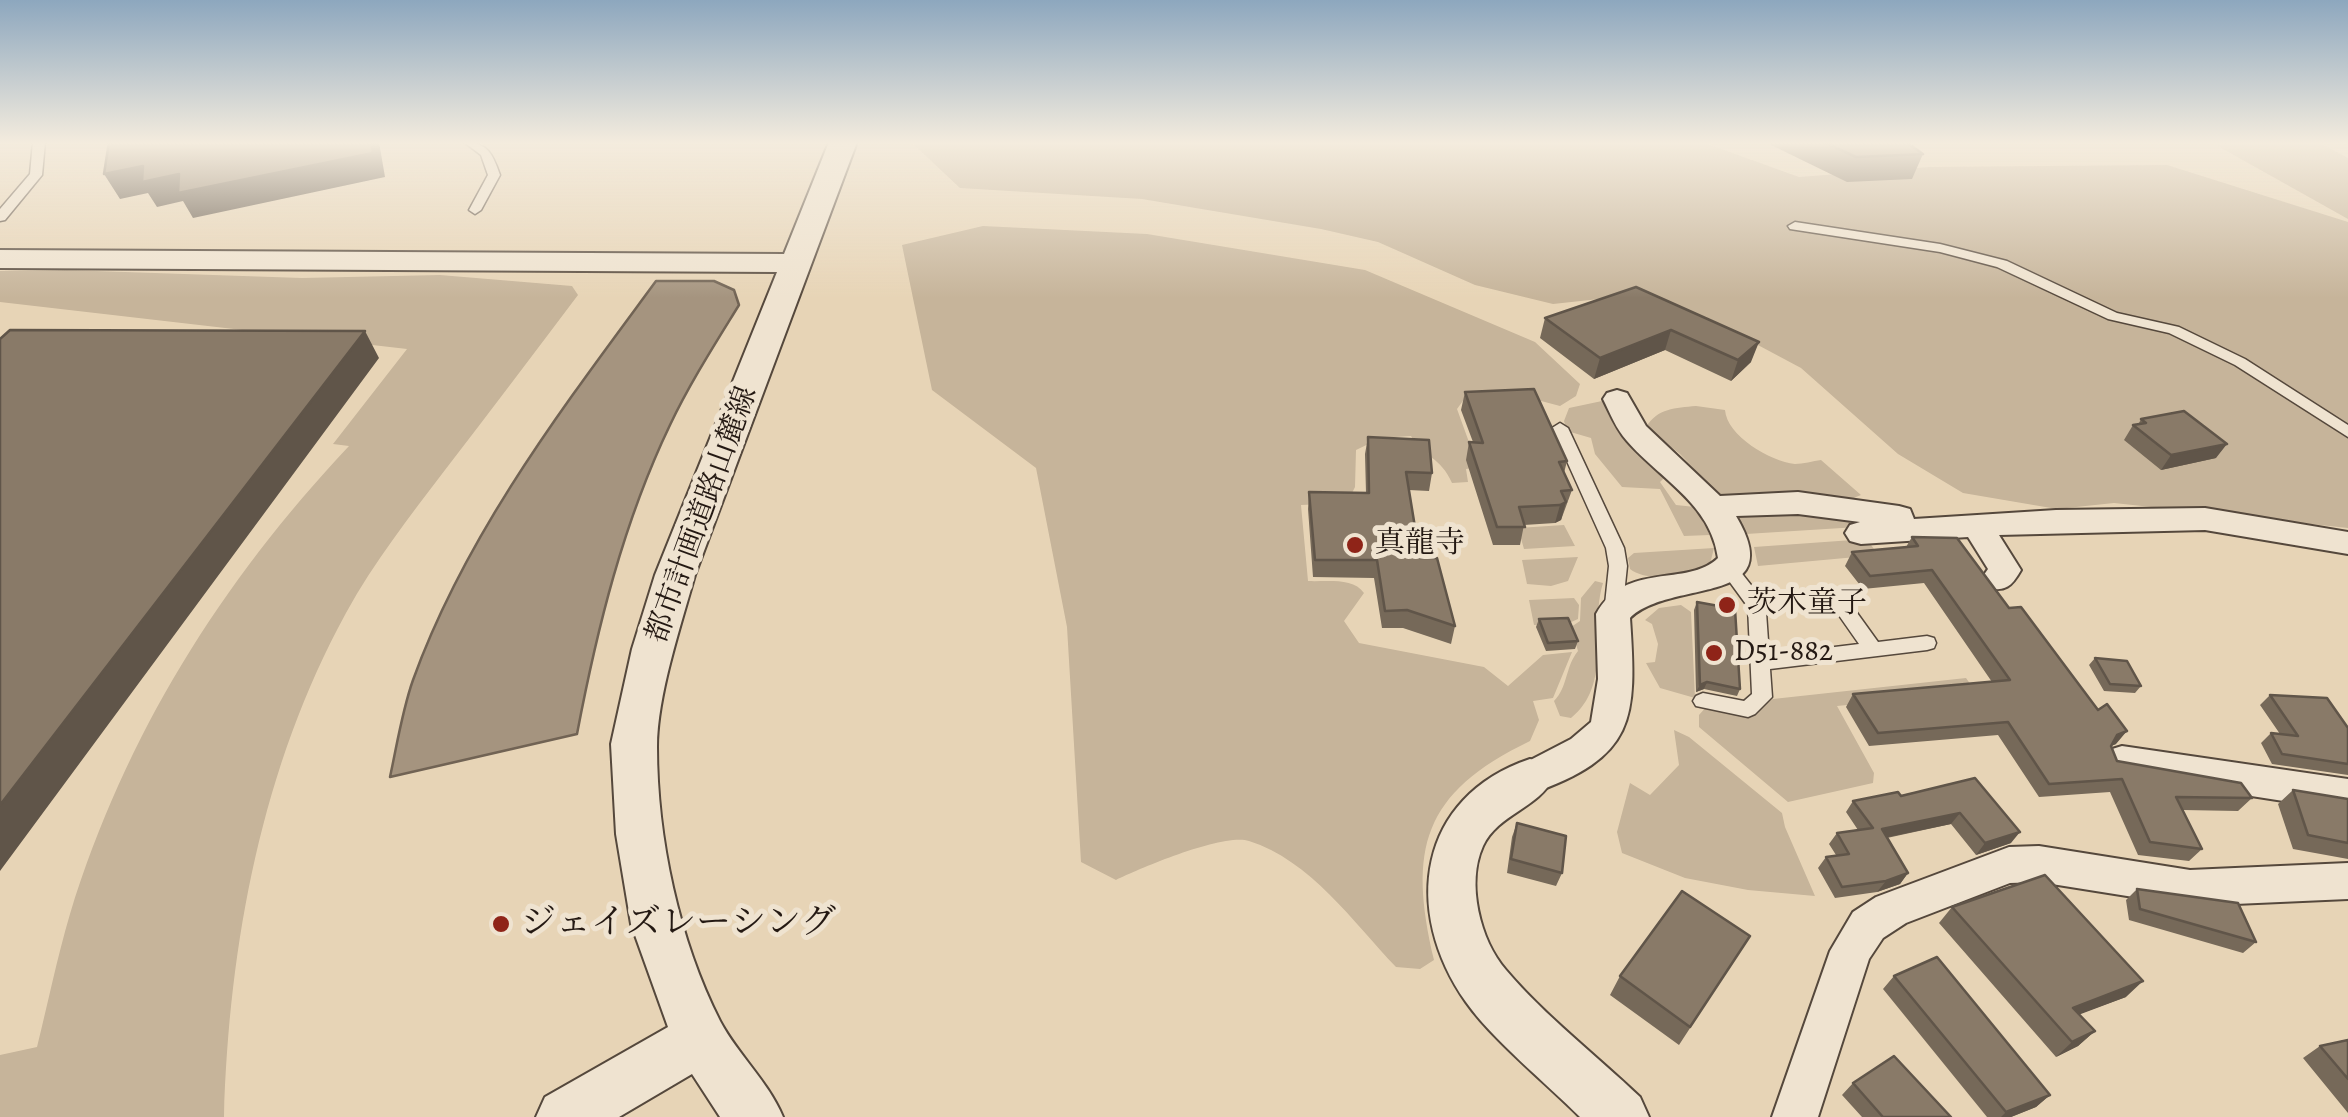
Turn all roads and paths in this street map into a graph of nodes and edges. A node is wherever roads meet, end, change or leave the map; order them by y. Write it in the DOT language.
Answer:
graph roads {
  1 [pos="20,194"];
  2 [pos="484,194"];
  3 [pos="822,194"];
  4 [pos="475,210"];
  5 [pos="0,217"];
  6 [pos="1795,226"];
  7 [pos="0,259"];
  8 [pos="794,263"];
  9 [pos="1617,399"];
  10 [pos="1560,428"];
  11 [pos="2348,432"];
  12 [pos="1712,507"];
  13 [pos="1976,526"];
  14 [pos="1936,528"];
  15 [pos="2348,528"];
  16 [pos="1861,533"];
  17 [pos="2314,537"];
  18 [pos="2348,543"];
  19 [pos="1730,570"];
  20 [pos="1998,579"];
  21 [pos="1757,606"];
  22 [pos="1613,614"];
  23 [pos="1927,642"];
  24 [pos="1873,649"];
  25 [pos="1760,663"];
  26 [pos="1703,702"];
  27 [pos="2122,761"];
  28 [pos="1530,778"];
  29 [pos="2348,795"];
  30 [pos="2348,881"];
  31 [pos="700,1039"];
  32 [pos="565,1117"];
  33 [pos="754,1117"];
  34 [pos="1620,1117"];
  35 [pos="1795,1117"];
  1 -- 5 [label="lane"];
  2 -- 4 [label="lane"];
  3 -- 8 [label="street, 都市計画道路山麓線"];
  6 -- 11 [label="lane"];
  7 -- 8 [label="street"];
  8 -- 31 [label="street, 都市計画道路山麓線"];
  9 -- 12 [label="street"];
  10 -- 22 [label="lane"];
  12 -- 14 [label="street"];
  12 -- 19 [label="street"];
  13 -- 14 [label="street"];
  13 -- 17 [label="street"];
  13 -- 20 [label="street"];
  14 -- 16 [label="street"];
  15 -- 17 [label="lane"];
  17 -- 18 [label="street"];
  19 -- 21 [label="lane"];
  19 -- 22 [label="street"];
  21 -- 24 [label="lane"];
  21 -- 25 [label="lane"];
  22 -- 28 [label="street"];
  23 -- 24 [label="lane"];
  24 -- 25 [label="lane"];
  25 -- 26 [label="lane"];
  27 -- 29 [label="street"];
  28 -- 34 [label="street"];
  30 -- 35 [label="street"];
  31 -- 32 [label="street"];
  31 -- 33 [label="street, 都市計画道路山麓線"];
}
